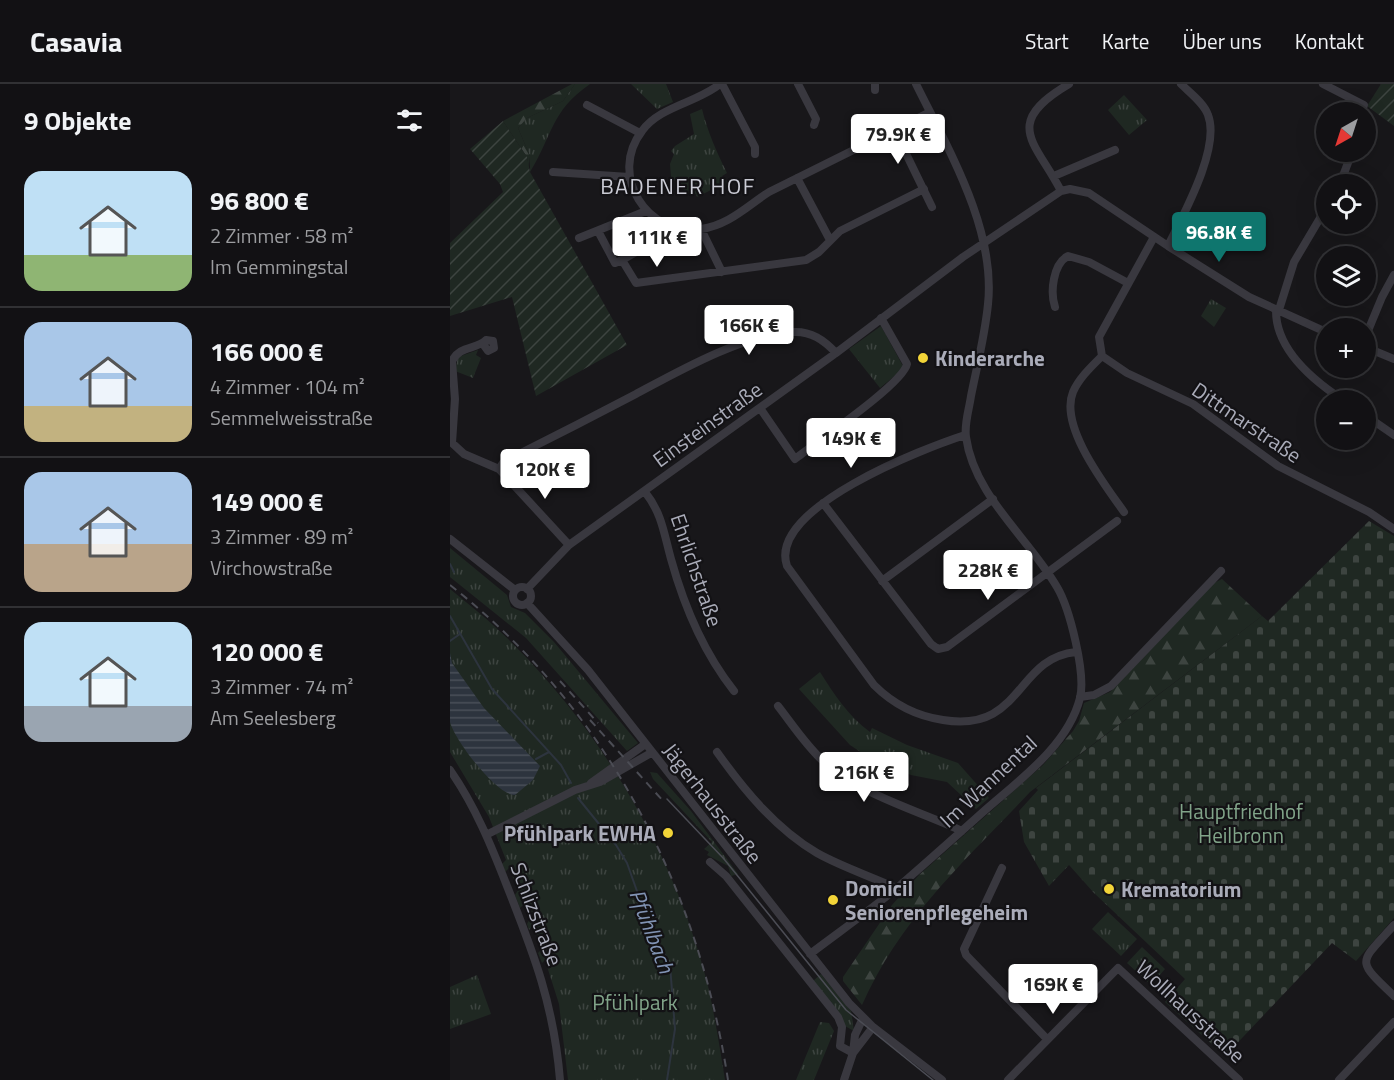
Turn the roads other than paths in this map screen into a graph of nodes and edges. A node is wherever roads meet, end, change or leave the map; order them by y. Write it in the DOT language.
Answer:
graph roads {
  1 [pos="721,84"];
  2 [pos="798,84"];
  3 [pos="916,84"];
  4 [pos="1069,84"];
  5 [pos="1181,84"];
  6 [pos="1323,84"];
  7 [pos="1352,102"];
  8 [pos="587,105"];
  9 [pos="930,112"];
  10 [pos="814,125"];
  11 [pos="894,129"];
  12 [pos="640,133"];
  13 [pos="1115,150"];
  14 [pos="755,154"];
  15 [pos="553,172"];
  16 [pos="1053,176"];
  17 [pos="630,177"];
  18 [pos="796,178"];
  19 [pos="924,189"];
  20 [pos="1061,191"];
  21 [pos="932,207"];
  22 [pos="646,211"];
  23 [pos="1316,224"];
  24 [pos="701,229"];
  25 [pos="598,231"];
  26 [pos="1154,237"];
  27 [pos="579,238"];
  28 [pos="659,239"];
  29 [pos="830,240"];
  30 [pos="983,243"];
  31 [pos="1168,246"];
  32 [pos="622,260"];
  33 [pos="722,272"];
  34 [pos="1394,275"];
  35 [pos="1128,283"];
  36 [pos="1055,307"];
  37 [pos="1277,312"];
  38 [pos="881,318"];
  39 [pos="1373,318"];
  40 [pos="1316,328"];
  41 [pos="483,344"];
  42 [pos="836,352"];
  43 [pos="1376,352"];
  44 [pos="1102,356"];
  45 [pos="1394,359"];
  46 [pos="1329,390"];
  47 [pos="760,408"];
  48 [pos="1376,423"];
  49 [pos="965,435"];
  50 [pos="1394,435"];
  51 [pos="499,469"];
  52 [pos="645,492"];
  53 [pos="993,499"];
  54 [pos="824,503"];
  55 [pos="1124,512"];
  56 [pos="1117,521"];
  57 [pos="1394,529"];
  58 [pos="450,539"];
  59 [pos="569,545"];
  60 [pos="1221,571"];
  61 [pos="1048,572"];
  62 [pos="882,581"];
  63 [pos="527,589"];
  64 [pos="515,590"];
  65 [pos="528,603"];
  66 [pos="1076,652"];
  67 [pos="735,691"];
  68 [pos="1080,696"];
  69 [pos="778,706"];
  70 [pos="644,745"];
  71 [pos="717,752"];
  72 [pos="651,753"];
  73 [pos="450,770"];
  74 [pos="591,783"];
  75 [pos="962,831"];
  76 [pos="486,835"];
  77 [pos="710,862"];
  78 [pos="1002,868"];
  79 [pos="896,888"];
  80 [pos="1394,925"];
  81 [pos="810,954"];
  82 [pos="1394,996"];
  83 [pos="863,1018"];
  84 [pos="1394,1022"];
  85 [pos="872,1026"];
  86 [pos="1047,1039"];
  87 [pos="853,1053"];
  88 [pos="560,1080"];
  89 [pos="844,1080"];
  90 [pos="942,1080"];
  91 [pos="1008,1080"];
  92 [pos="1239,1080"];
  93 [pos="1338,1080"];
  1 -- 12 [label="street"];
  1 -- 14 [label="street"];
  2 -- 10 [label="street"];
  3 -- 9 [label="street"];
  4 -- 16 [label="street"];
  5 -- 31 [label="street"];
  6 -- 7 [label="street"];
  8 -- 12 [label="street"];
  9 -- 11 [label="street"];
  9 -- 30 [label="street"];
  11 -- 18 [label="street"];
  11 -- 19 [label="street"];
  12 -- 17 [label="street"];
  13 -- 16 [label="street"];
  15 -- 17 [label="street"];
  16 -- 20 [label="street"];
  17 -- 22 [label="street"];
  18 -- 24 [label="street"];
  18 -- 29 [label="street"];
  19 -- 21 [label="street"];
  19 -- 29 [label="street"];
  20 -- 26 [label="street"];
  20 -- 30 [label="street, Einsteinstraße"];
  22 -- 24 [label="street"];
  22 -- 25 [label="street"];
  23 -- 37 [label="street"];
  24 -- 33 [label="street"];
  25 -- 27 [label="street"];
  25 -- 32 [label="street"];
  26 -- 31 [label="street"];
  26 -- 35 [label="street"];
  28 -- 32 [label="street"];
  29 -- 33 [label="street"];
  30 -- 38 [label="street, Einsteinstraße"];
  30 -- 49 [label="street"];
  31 -- 37 [label="street"];
  32 -- 33 [label="street"];
  34 -- 39 [label="street"];
  35 -- 36 [label="street"];
  35 -- 44 [label="street"];
  37 -- 40 [label="street"];
  37 -- 46 [label="street"];
  38 -- 42 [label="street, Einsteinstraße"];
  38 -- 47 [label="street"];
  41 -- 51 [label="street"];
  42 -- 47 [label="street, Einsteinstraße"];
  42 -- 51 [label="street"];
  43 -- 45 [label="street"];
  44 -- 55 [label="street"];
  44 -- 57 [label="street, Dittmarstraße"];
  47 -- 52 [label="street, Einsteinstraße"];
  48 -- 50 [label="street"];
  49 -- 53 [label="street"];
  49 -- 54 [label="street"];
  51 -- 59 [label="street"];
  52 -- 59 [label="street, Einsteinstraße"];
  52 -- 67 [label="street, Ehrlichstraße"];
  53 -- 61 [label="street"];
  53 -- 62 [label="street"];
  54 -- 62 [label="street"];
  54 -- 66 [label="street"];
  56 -- 61 [label="street"];
  58 -- 64 [label="street"];
  59 -- 63 [label="street, Einsteinstraße"];
  60 -- 68 [label="street"];
  61 -- 62 [label="street"];
  61 -- 66 [label="street"];
  63 -- 64 [label="street"];
  63 -- 65 [label="street"];
  64 -- 65 [label="street"];
  65 -- 70 [label="street, Jägerhausstraße"];
  66 -- 68 [label="street"];
  68 -- 75 [label="street, Im Wannental"];
  69 -- 75 [label="street"];
  70 -- 72 [label="street, Jägerhausstraße"];
  70 -- 74 [label="street"];
  71 -- 79 [label="street"];
  72 -- 74 [label="street"];
  72 -- 81 [label="street, Jägerhausstraße"];
  73 -- 76 [label="street, Schlizstraße"];
  74 -- 76 [label="street"];
  75 -- 79 [label="street, Im Wannental"];
  76 -- 88 [label="street, Schlizstraße"];
  77 -- 87 [label="street, Jägerhausstraße"];
  78 -- 86 [label="street"];
  79 -- 81 [label="street, Im Wannental"];
  80 -- 82 [label="street"];
  81 -- 83 [label="street, Jägerhausstraße"];
  83 -- 85 [label="street, Jägerhausstraße"];
  83 -- 87 [label="street"];
  84 -- 93 [label="street"];
  85 -- 87 [label="street"];
  85 -- 90 [label="street, Jägerhausstraße"];
  86 -- 91 [label="street"];
  86 -- 92 [label="street, Wollhausstraße"];
  87 -- 89 [label="street"];
}
